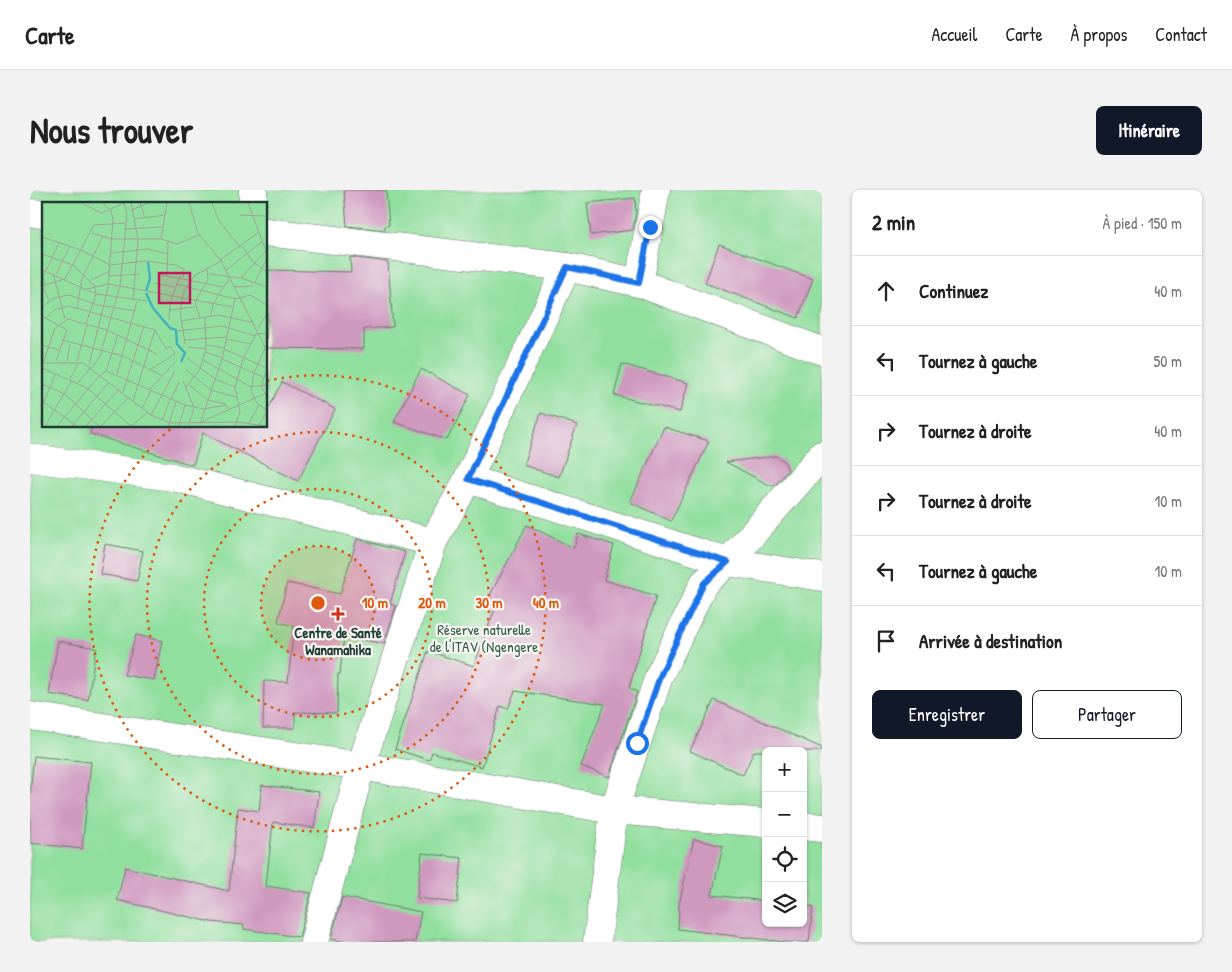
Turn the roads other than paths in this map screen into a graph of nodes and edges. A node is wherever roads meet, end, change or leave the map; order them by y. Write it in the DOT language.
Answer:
graph roads {
  1 [pos="656,190"];
  2 [pos="268,232"];
  3 [pos="567,267"];
  4 [pos="639,283"];
  5 [pos="822,351"];
  6 [pos="822,454"];
  7 [pos="30,458"];
  8 [pos="468,479"];
  9 [pos="433,542"];
  10 [pos="728,562"];
  11 [pos="822,577"];
  12 [pos="30,716"];
  13 [pos="361,766"];
  14 [pos="614,810"];
  15 [pos="762,823"];
  16 [pos="807,826"];
  17 [pos="822,828"];
  18 [pos="314,942"];
  19 [pos="597,942"];
  1 -- 4 [label="street"];
  2 -- 3 [label="street"];
  3 -- 4 [label="street"];
  3 -- 8 [label="street"];
  4 -- 5 [label="street"];
  6 -- 10 [label="street"];
  7 -- 9 [label="street"];
  8 -- 9 [label="street"];
  8 -- 10 [label="street"];
  9 -- 13 [label="street"];
  10 -- 11 [label="street"];
  10 -- 14 [label="street"];
  12 -- 13 [label="street"];
  13 -- 14 [label="street"];
  13 -- 18 [label="street"];
  14 -- 15 [label="street"];
  14 -- 19 [label="street"];
  16 -- 17 [label="street"];
}
